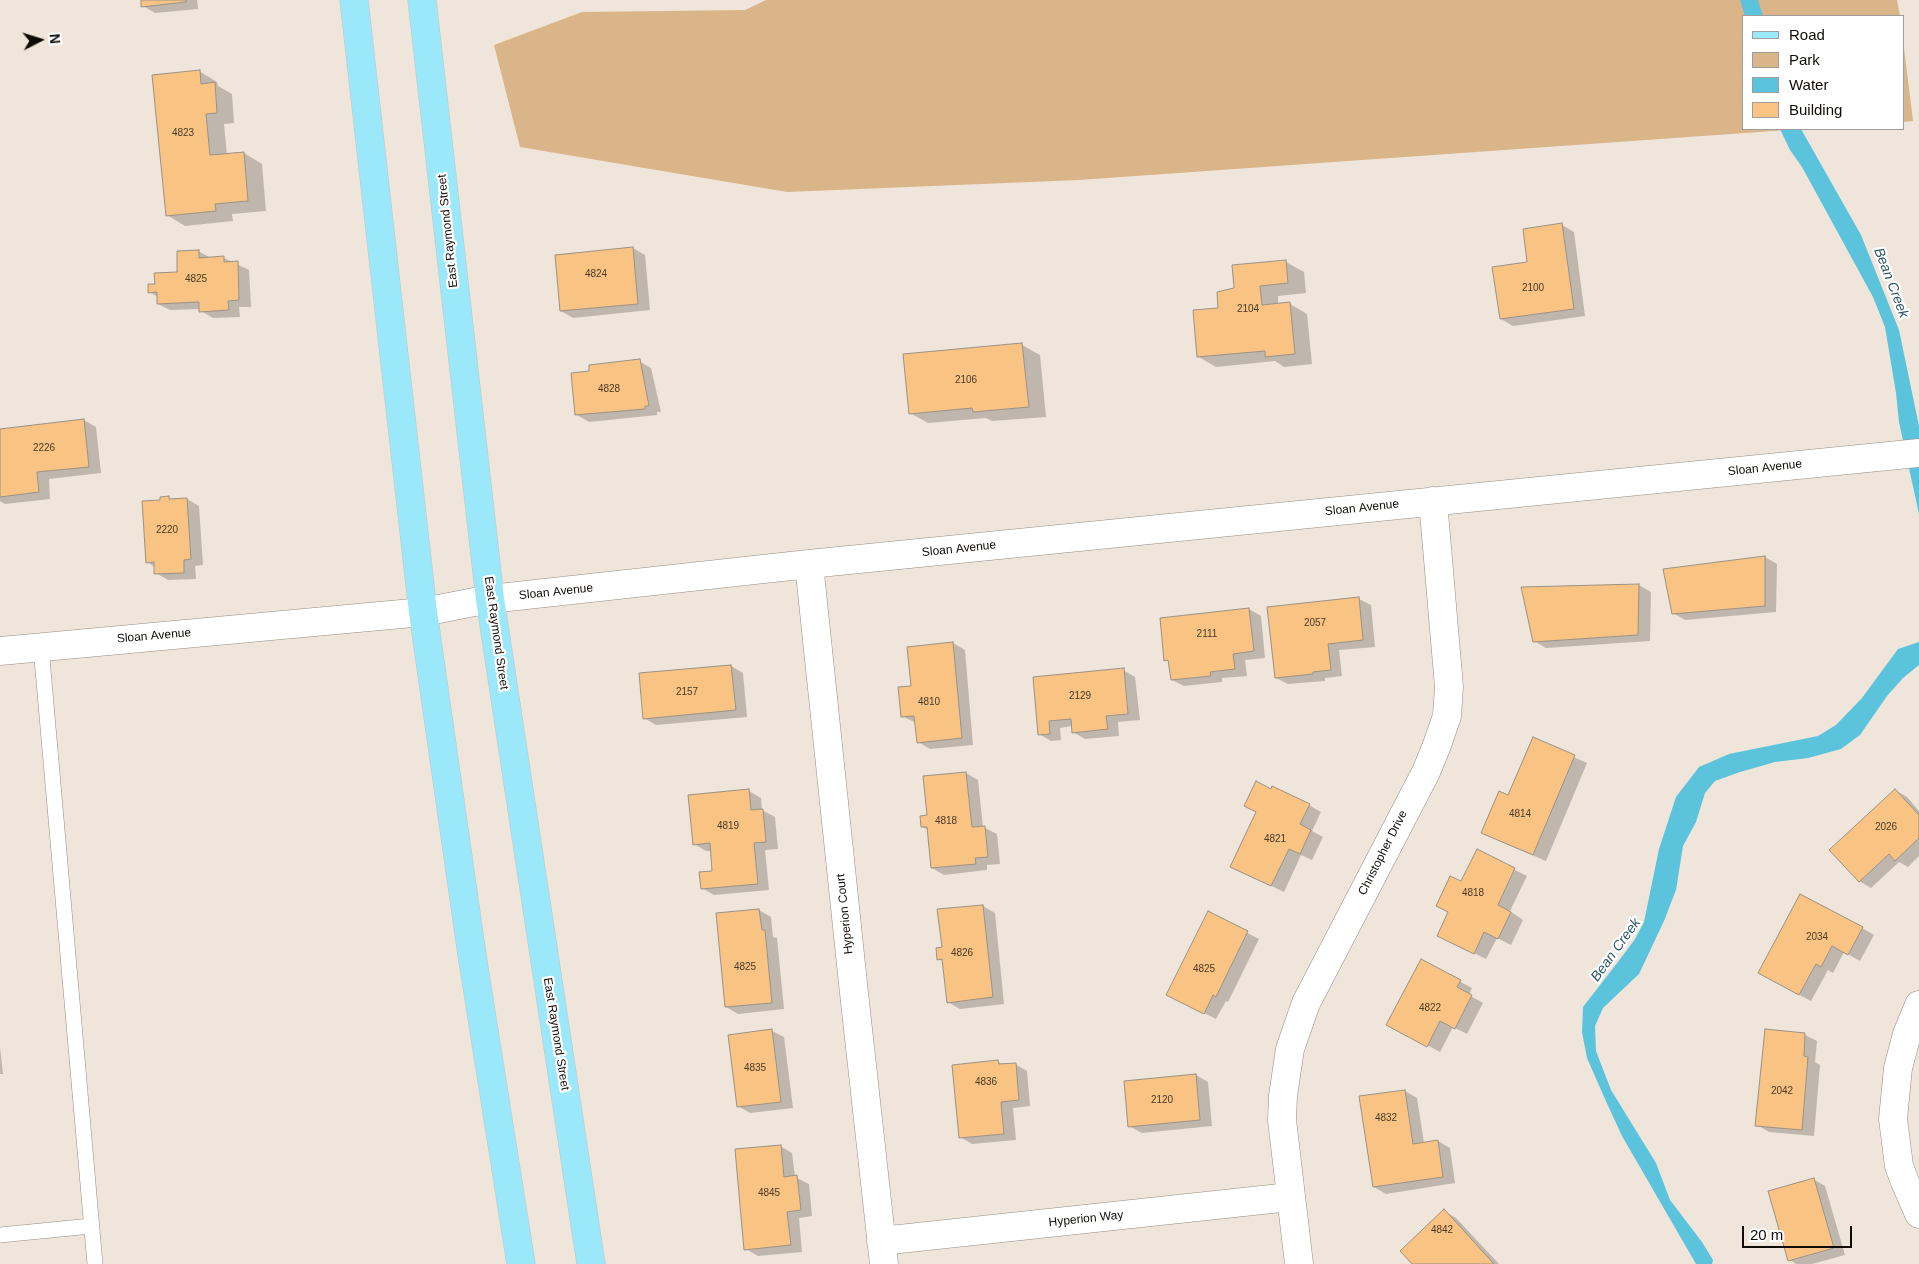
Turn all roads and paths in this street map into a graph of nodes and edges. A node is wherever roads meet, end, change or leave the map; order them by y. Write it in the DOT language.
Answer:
graph roads {
  1 [pos="354,0"];
  2 [pos="422,0"];
  3 [pos="1919,454"];
  4 [pos="1433,501"];
  5 [pos="809,564"];
  6 [pos="490,599"];
  7 [pos="423,612"];
  8 [pos="41,647"];
  9 [pos="0,651"];
  10 [pos="1919,1005"];
  11 [pos="1290,1197"];
  12 [pos="1919,1214"];
  13 [pos="92,1226"];
  14 [pos="0,1235"];
  15 [pos="883,1253"];
  16 [pos="94,1264"];
  17 [pos="521,1264"];
  18 [pos="591,1264"];
  19 [pos="1299,1264"];
  1 -- 7 [label="main road"];
  2 -- 6 [label="main road, East Raymond Street"];
  3 -- 4 [label="street, Sloan Avenue"];
  4 -- 5 [label="street, Sloan Avenue"];
  4 -- 11 [label="street, Christopher Drive"];
  5 -- 6 [label="street, Sloan Avenue"];
  5 -- 15 [label="street, Hyperion Court"];
  6 -- 7 [label="street, Sloan Avenue"];
  6 -- 18 [label="main road, East Raymond Street"];
  7 -- 8 [label="street, Sloan Avenue"];
  7 -- 17 [label="main road"];
  8 -- 9 [label="street, Sloan Avenue"];
  8 -- 13 [label="lane"];
  10 -- 12 [label="street"];
  11 -- 15 [label="street, Hyperion Way"];
  11 -- 19 [label="street, Christopher Drive"];
  13 -- 14 [label="lane"];
  13 -- 16 [label="lane"];
}
